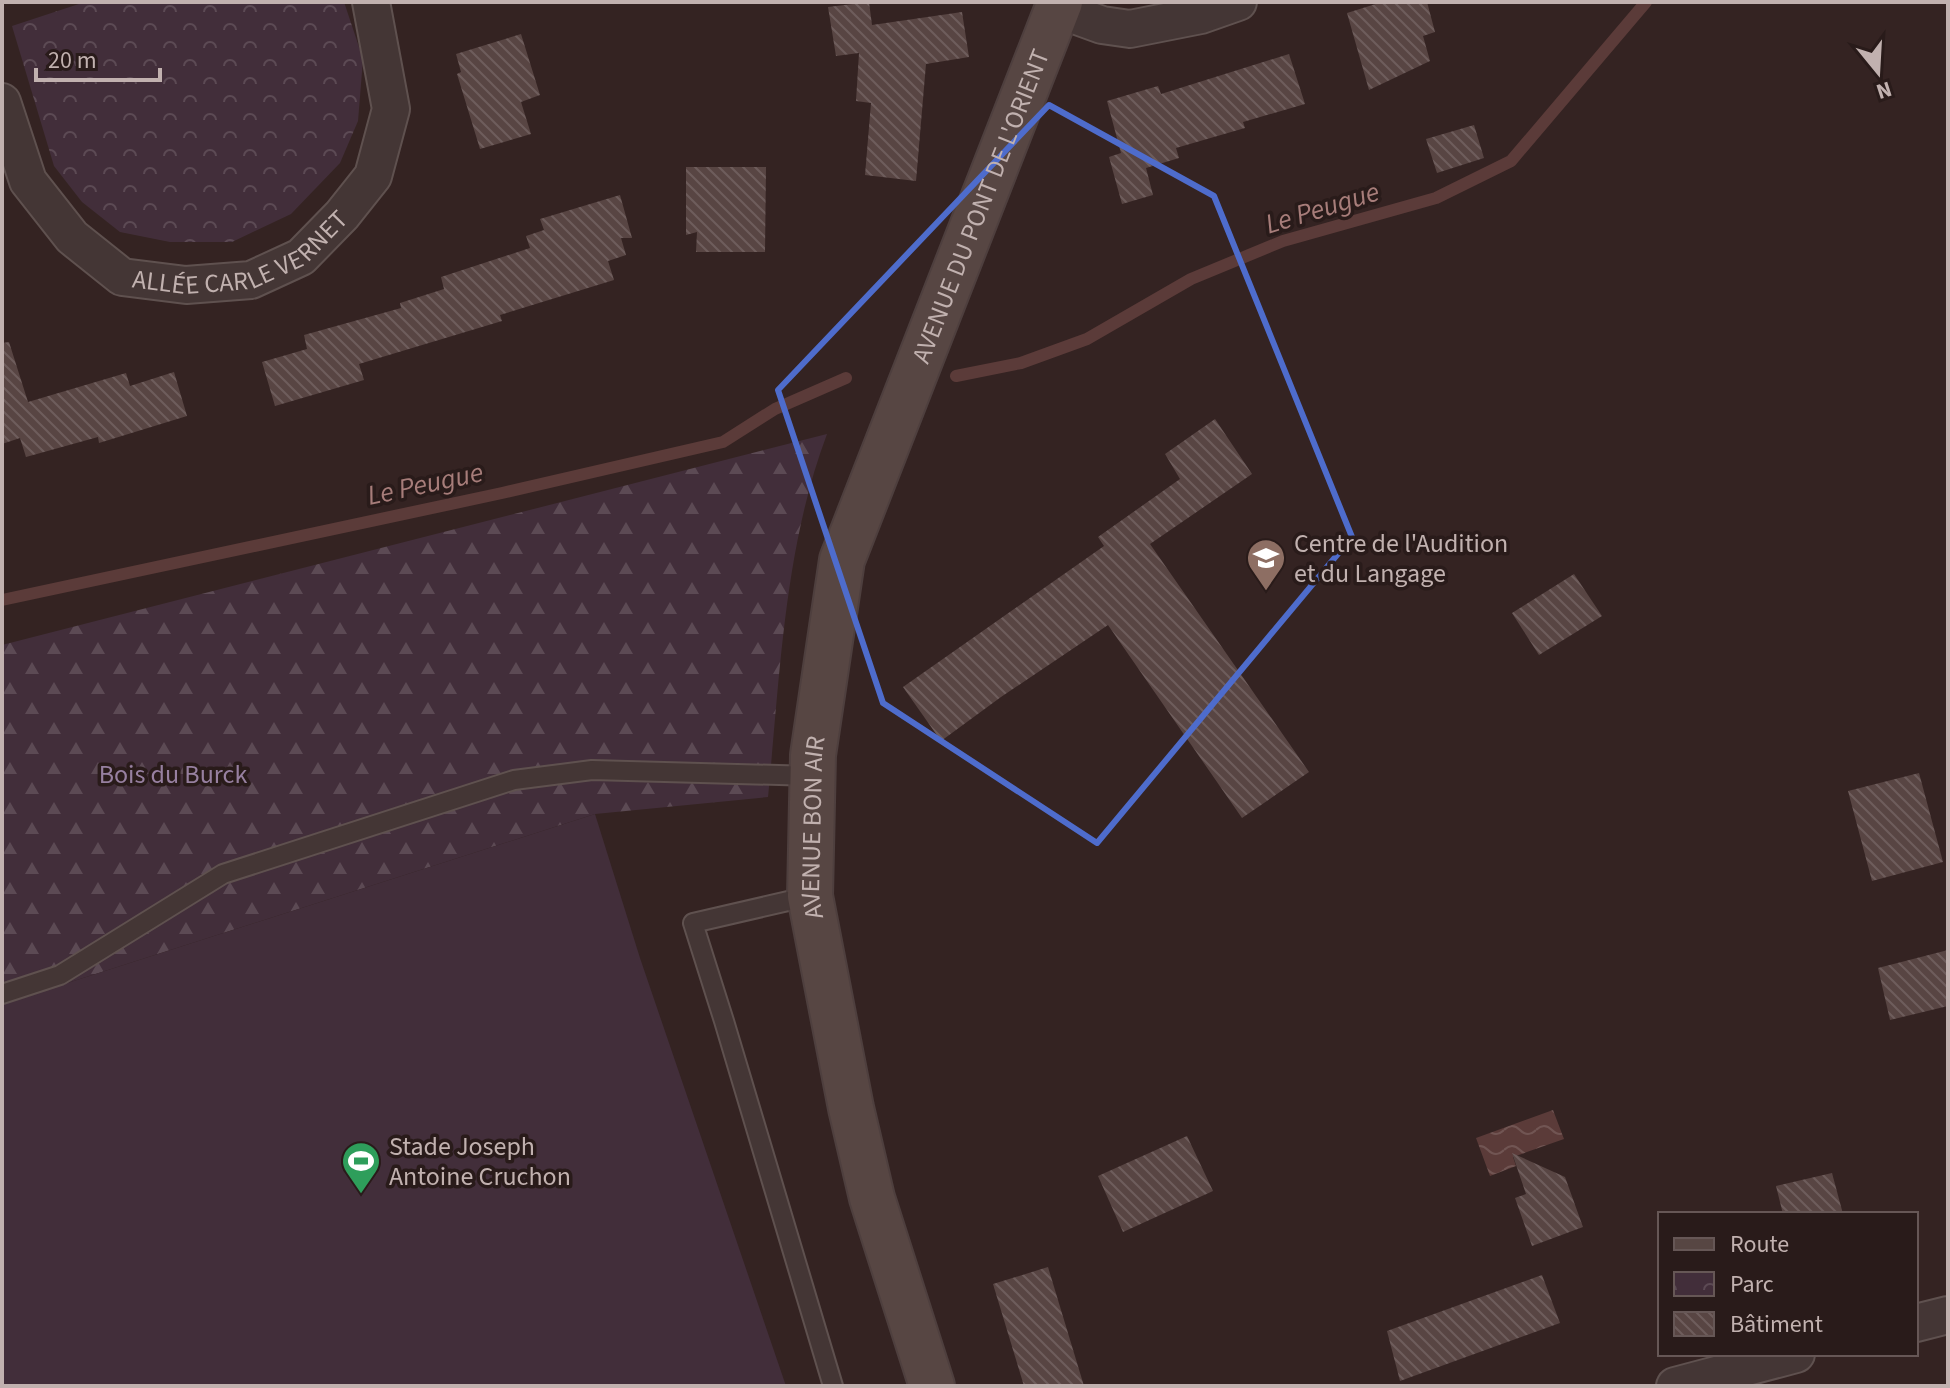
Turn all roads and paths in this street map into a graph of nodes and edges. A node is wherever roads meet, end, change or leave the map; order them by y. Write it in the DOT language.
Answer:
graph roads {
  1 [pos="371,2"];
  2 [pos="1238,2"];
  3 [pos="1059,5"];
  4 [pos="2,102"];
  5 [pos="899,411"];
  6 [pos="813,776"];
  7 [pos="810,896"];
  8 [pos="2,994"];
  9 [pos="1948,1315"];
  10 [pos="1918,1322"];
  11 [pos="1788,1356"];
  12 [pos="833,1386"];
  13 [pos="932,1386"];
  14 [pos="1675,1386"];
  1 -- 4 [label="street, ALLÉE CARLE VERNET"];
  2 -- 3 [label="street"];
  3 -- 5 [label="main road, AVENUE DU PONT DE L'ORIENT"];
  5 -- 6 [label="main road, AVENUE BON AIR"];
  6 -- 7 [label="main road, AVENUE BON AIR"];
  6 -- 8 [label="lane"];
  7 -- 12 [label="lane"];
  7 -- 13 [label="main road, AVENUE BON AIR"];
  9 -- 10 [label="street"];
  11 -- 14 [label="street"];
}
